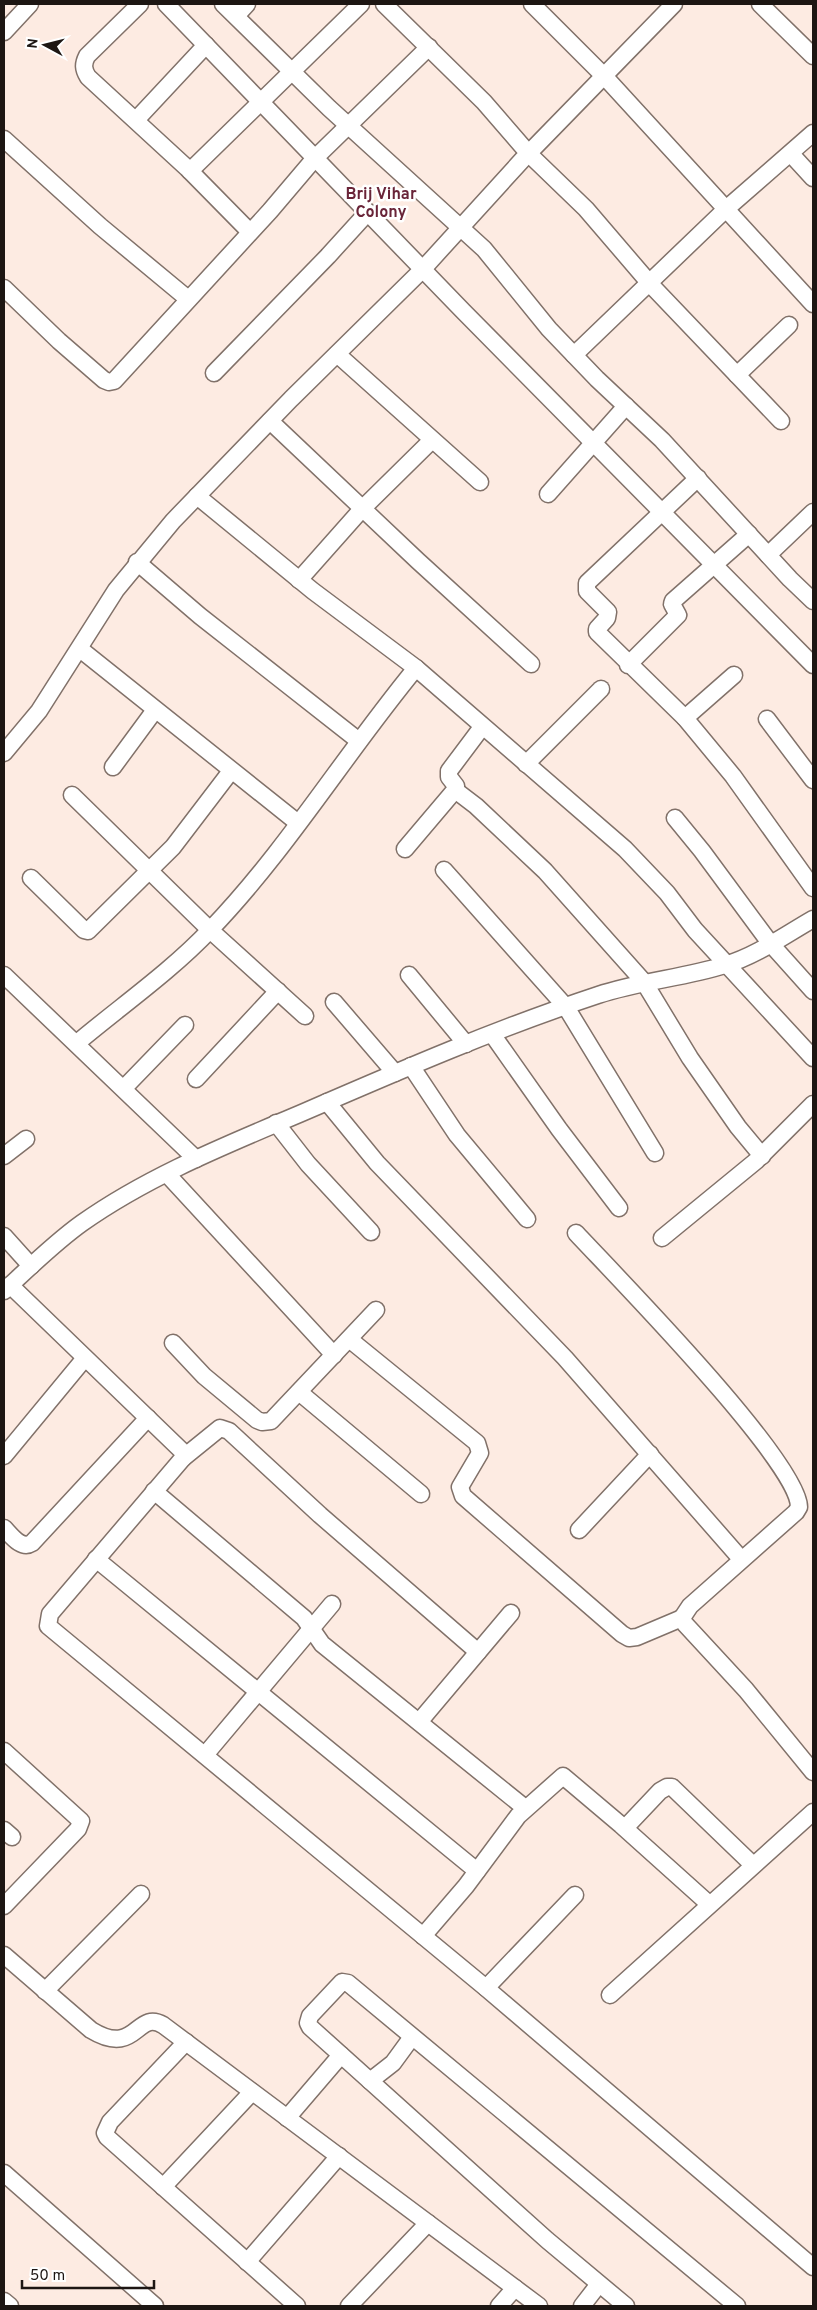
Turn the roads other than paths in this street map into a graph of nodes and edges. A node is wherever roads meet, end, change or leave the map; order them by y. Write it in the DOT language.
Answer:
graph roads {
  1 [pos="30,4"];
  2 [pos="140,4"];
  3 [pos="166,4"];
  4 [pos="223,4"];
  5 [pos="247,4"];
  6 [pos="361,4"];
  7 [pos="384,4"];
  8 [pos="532,4"];
  9 [pos="674,4"];
  10 [pos="760,4"];
  11 [pos="236,16"];
  12 [pos="4,32"];
  13 [pos="206,45"];
  14 [pos="429,47"];
  15 [pos="813,56"];
  16 [pos="293,71"];
  17 [pos="605,77"];
  18 [pos="260,101"];
  19 [pos="136,120"];
  20 [pos="349,126"];
  21 [pos="813,133"];
  22 [pos="4,139"];
  23 [pos="529,154"];
  24 [pos="791,154"];
  25 [pos="315,158"];
  26 [pos="190,171"];
  27 [pos="813,178"];
  28 [pos="726,209"];
  29 [pos="368,212"];
  30 [pos="460,229"];
  31 [pos="250,232"];
  32 [pos="422,270"];
  33 [pos="650,283"];
  34 [pos="4,288"];
  35 [pos="188,299"];
  36 [pos="813,304"];
  37 [pos="789,325"];
  38 [pos="337,354"];
  39 [pos="574,356"];
  40 [pos="214,373"];
  41 [pos="737,375"];
  42 [pos="626,406"];
  43 [pos="270,421"];
  44 [pos="781,421"];
  45 [pos="432,440"];
  46 [pos="592,442"];
  47 [pos="698,478"];
  48 [pos="480,482"];
  49 [pos="548,494"];
  50 [pos="196,496"];
  51 [pos="362,509"];
  52 [pos="661,511"];
  53 [pos="813,512"];
  54 [pos="749,534"];
  55 [pos="768,555"];
  56 [pos="137,562"];
  57 [pos="714,565"];
  58 [pos="299,580"];
  59 [pos="813,602"];
  60 [pos="80,649"];
  61 [pos="532,664"];
  62 [pos="628,665"];
  63 [pos="813,665"];
  64 [pos="416,668"];
  65 [pos="734,675"];
  66 [pos="601,689"];
  67 [pos="155,710"];
  68 [pos="685,718"];
  69 [pos="768,719"];
  70 [pos="482,727"];
  71 [pos="359,741"];
  72 [pos="4,753"];
  73 [pos="526,764"];
  74 [pos="113,767"];
  75 [pos="231,771"];
  76 [pos="813,780"];
  77 [pos="455,790"];
  78 [pos="72,794"];
  79 [pos="675,818"];
  80 [pos="298,823"];
  81 [pos="405,849"];
  82 [pos="149,870"];
  83 [pos="444,870"];
  84 [pos="31,878"];
  85 [pos="813,888"];
  86 [pos="813,919"];
  87 [pos="210,930"];
  88 [pos="770,943"];
  89 [pos="727,965"];
  90 [pos="4,975"];
  91 [pos="409,975"];
  92 [pos="644,982"];
  93 [pos="278,991"];
  94 [pos="813,991"];
  95 [pos="334,1002"];
  96 [pos="566,1006"];
  97 [pos="305,1016"];
  98 [pos="184,1025"];
  99 [pos="492,1034"];
  100 [pos="77,1043"];
  101 [pos="466,1044"];
  102 [pos="813,1058"];
  103 [pos="411,1066"];
  104 [pos="395,1073"];
  105 [pos="196,1079"];
  106 [pos="124,1088"];
  107 [pos="327,1102"];
  108 [pos="813,1104"];
  109 [pos="276,1123"];
  110 [pos="26,1139"];
  111 [pos="655,1153"];
  112 [pos="4,1156"];
  113 [pos="762,1156"];
  114 [pos="196,1159"];
  115 [pos="167,1174"];
  116 [pos="618,1208"];
  117 [pos="527,1219"];
  118 [pos="371,1232"];
  119 [pos="576,1233"];
  120 [pos="4,1236"];
  121 [pos="662,1238"];
  122 [pos="32,1266"];
  123 [pos="7,1288"];
  124 [pos="376,1310"];
  125 [pos="349,1339"];
  126 [pos="173,1343"];
  127 [pos="334,1355"];
  128 [pos="85,1358"];
  129 [pos="299,1392"];
  130 [pos="148,1418"];
  131 [pos="650,1454"];
  132 [pos="4,1456"];
  133 [pos="183,1458"];
  134 [pos="154,1491"];
  135 [pos="421,1494"];
  136 [pos="4,1528"];
  137 [pos="579,1530"];
  138 [pos="96,1560"];
  139 [pos="741,1560"];
  140 [pos="332,1604"];
  141 [pos="511,1613"];
  142 [pos="682,1618"];
  143 [pos="312,1630"];
  144 [pos="478,1652"];
  145 [pos="258,1691"];
  146 [pos="418,1722"];
  147 [pos="4,1750"];
  148 [pos="206,1755"];
  149 [pos="813,1772"];
  150 [pos="525,1808"];
  151 [pos="813,1812"];
  152 [pos="625,1828"];
  153 [pos="753,1865"];
  154 [pos="477,1871"];
  155 [pos="141,1894"];
  156 [pos="575,1895"];
  157 [pos="709,1904"];
  158 [pos="4,1906"];
  159 [pos="423,1936"];
  160 [pos="4,1955"];
  161 [pos="486,1988"];
  162 [pos="45,1991"];
  163 [pos="610,1995"];
  164 [pos="412,2037"];
  165 [pos="186,2042"];
  166 [pos="341,2055"];
  167 [pos="370,2081"];
  168 [pos="252,2092"];
  169 [pos="287,2118"];
  170 [pos="339,2156"];
  171 [pos="4,2173"];
  172 [pos="163,2187"];
  173 [pos="428,2223"];
  174 [pos="247,2262"];
  175 [pos="813,2267"];
  176 [pos="599,2284"];
  177 [pos="515,2288"];
  178 [pos="4,2301"];
  179 [pos="10,2306"];
  180 [pos="155,2306"];
  181 [pos="297,2306"];
  182 [pos="349,2306"];
  183 [pos="499,2306"];
  184 [pos="539,2306"];
  185 [pos="582,2306"];
  186 [pos="626,2306"];
  187 [pos="737,2306"];
  1 -- 12 [label="street"];
  2 -- 19 [label="street"];
  3 -- 13 [label="street"];
  4 -- 11 [label="street"];
  5 -- 11 [label="street"];
  6 -- 16 [label="street"];
  7 -- 14 [label="street"];
  8 -- 17 [label="street"];
  9 -- 17 [label="street"];
  10 -- 15 [label="street"];
  11 -- 16 [label="street"];
  13 -- 18 [label="street"];
  13 -- 19 [label="street"];
  14 -- 20 [label="street"];
  14 -- 23 [label="street"];
  16 -- 18 [label="street"];
  16 -- 20 [label="street"];
  17 -- 23 [label="street"];
  17 -- 28 [label="street"];
  18 -- 25 [label="street"];
  18 -- 26 [label="street"];
  19 -- 26 [label="street"];
  20 -- 25 [label="street"];
  20 -- 30 [label="street"];
  21 -- 24 [label="street"];
  22 -- 35 [label="street"];
  23 -- 30 [label="street"];
  23 -- 33 [label="street"];
  24 -- 27 [label="street"];
  24 -- 28 [label="street"];
  25 -- 29 [label="street"];
  25 -- 31 [label="street"];
  26 -- 31 [label="street"];
  28 -- 33 [label="street"];
  28 -- 36 [label="street"];
  29 -- 32 [label="street"];
  29 -- 40 [label="street"];
  30 -- 32 [label="street"];
  30 -- 39 [label="street"];
  31 -- 35 [label="street"];
  32 -- 38 [label="street"];
  32 -- 46 [label="street"];
  33 -- 39 [label="street"];
  33 -- 41 [label="street"];
  34 -- 35 [label="street"];
  37 -- 41 [label="street"];
  38 -- 43 [label="street"];
  38 -- 45 [label="street"];
  39 -- 42 [label="street"];
  41 -- 44 [label="street"];
  42 -- 46 [label="street"];
  42 -- 47 [label="street"];
  43 -- 50 [label="street"];
  43 -- 51 [label="street"];
  45 -- 48 [label="street"];
  45 -- 51 [label="street"];
  46 -- 49 [label="street"];
  46 -- 52 [label="street"];
  47 -- 52 [label="street"];
  47 -- 54 [label="street"];
  50 -- 56 [label="street"];
  50 -- 58 [label="street"];
  51 -- 58 [label="street"];
  51 -- 61 [label="street"];
  52 -- 57 [label="street"];
  52 -- 62 [label="street"];
  53 -- 55 [label="street"];
  54 -- 55 [label="street"];
  54 -- 57 [label="street"];
  55 -- 59 [label="street"];
  56 -- 60 [label="street"];
  56 -- 71 [label="street"];
  57 -- 62 [label="street"];
  57 -- 63 [label="street"];
  58 -- 64 [label="street"];
  60 -- 67 [label="street"];
  60 -- 72 [label="street"];
  62 -- 68 [label="street"];
  64 -- 70 [label="street"];
  64 -- 71 [label="street"];
  65 -- 68 [label="street"];
  66 -- 73 [label="street"];
  67 -- 74 [label="street"];
  67 -- 75 [label="street"];
  68 -- 85 [label="street"];
  69 -- 76 [label="street"];
  70 -- 73 [label="street"];
  70 -- 77 [label="street"];
  71 -- 80 [label="street"];
  73 -- 89 [label="street"];
  75 -- 80 [label="street"];
  75 -- 82 [label="street"];
  77 -- 81 [label="street"];
  77 -- 92 [label="street"];
  78 -- 82 [label="street"];
  79 -- 88 [label="street"];
  80 -- 87 [label="street"];
  82 -- 84 [label="street"];
  82 -- 87 [label="street"];
  83 -- 96 [label="street"];
  86 -- 88 [label="street"];
  87 -- 93 [label="street"];
  87 -- 100 [label="street"];
  88 -- 89 [label="street"];
  88 -- 94 [label="street"];
  89 -- 92 [label="street"];
  89 -- 102 [label="street"];
  90 -- 100 [label="street"];
  91 -- 101 [label="street"];
  92 -- 96 [label="street"];
  92 -- 113 [label="street"];
  93 -- 97 [label="street"];
  93 -- 105 [label="street"];
  95 -- 104 [label="street"];
  96 -- 99 [label="street"];
  96 -- 111 [label="street"];
  98 -- 106 [label="street"];
  99 -- 101 [label="street"];
  99 -- 116 [label="street"];
  100 -- 106 [label="street"];
  101 -- 103 [label="street"];
  103 -- 104 [label="street"];
  103 -- 117 [label="street"];
  104 -- 107 [label="street"];
  106 -- 114 [label="street"];
  107 -- 109 [label="street"];
  107 -- 131 [label="street"];
  108 -- 113 [label="street"];
  109 -- 114 [label="street"];
  109 -- 118 [label="street"];
  110 -- 112 [label="street"];
  113 -- 121 [label="street"];
  114 -- 115 [label="street"];
  115 -- 122 [label="street"];
  115 -- 127 [label="street"];
  119 -- 139 [label="street"];
  120 -- 122 [label="street"];
  122 -- 123 [label="street"];
  123 -- 128 [label="street"];
  124 -- 125 [label="street"];
  125 -- 127 [label="street"];
  125 -- 142 [label="street"];
  126 -- 129 [label="street"];
  127 -- 129 [label="street"];
  128 -- 130 [label="street"];
  128 -- 132 [label="street"];
  129 -- 135 [label="street"];
  130 -- 133 [label="street"];
  130 -- 136 [label="street"];
  131 -- 137 [label="street"];
  131 -- 139 [label="street"];
  133 -- 134 [label="street"];
  133 -- 144 [label="street"];
  134 -- 138 [label="street"];
  134 -- 143 [label="street"];
  138 -- 145 [label="street"];
  138 -- 148 [label="street"];
  139 -- 142 [label="street"];
  140 -- 143 [label="street"];
  141 -- 144 [label="street"];
  142 -- 149 [label="street"];
  143 -- 145 [label="street"];
  143 -- 146 [label="street"];
  144 -- 146 [label="street"];
  145 -- 148 [label="street"];
  145 -- 154 [label="street"];
  146 -- 150 [label="street"];
  147 -- 158 [label="street"];
  148 -- 159 [label="street"];
  150 -- 152 [label="street"];
  150 -- 154 [label="street"];
  151 -- 153 [label="street"];
  152 -- 153 [label="street"];
  152 -- 157 [label="street"];
  153 -- 157 [label="street"];
  154 -- 159 [label="street"];
  155 -- 162 [label="street"];
  156 -- 161 [label="street"];
  157 -- 163 [label="street"];
  159 -- 161 [label="street"];
  160 -- 162 [label="street"];
  161 -- 175 [label="street"];
  162 -- 165 [label="street"];
  164 -- 166 [label="street"];
  164 -- 167 [label="street"];
  164 -- 187 [label="street"];
  165 -- 168 [label="street"];
  165 -- 172 [label="street"];
  166 -- 167 [label="street"];
  166 -- 169 [label="street"];
  167 -- 176 [label="street"];
  168 -- 169 [label="street"];
  168 -- 172 [label="street"];
  169 -- 170 [label="street"];
  170 -- 173 [label="street"];
  170 -- 174 [label="street"];
  171 -- 180 [label="street"];
  172 -- 174 [label="street"];
  173 -- 177 [label="street"];
  173 -- 182 [label="street"];
  174 -- 181 [label="street"];
  176 -- 185 [label="street"];
  176 -- 186 [label="street"];
  177 -- 183 [label="street"];
  177 -- 184 [label="street"];
  178 -- 179 [label="street"];
}
